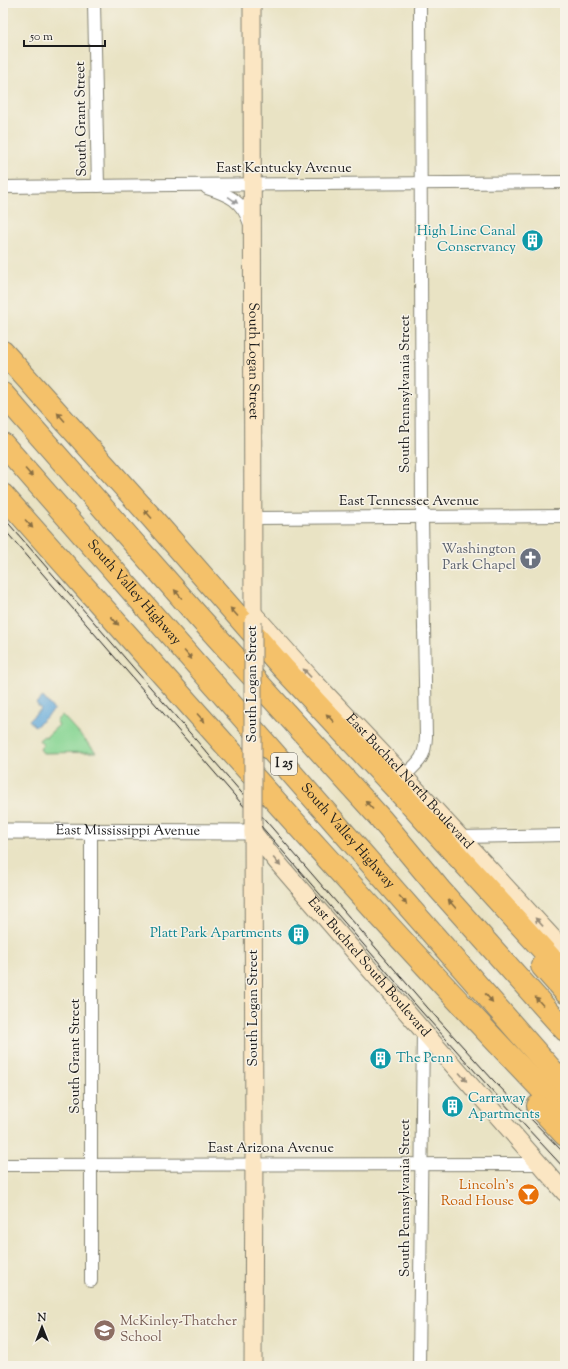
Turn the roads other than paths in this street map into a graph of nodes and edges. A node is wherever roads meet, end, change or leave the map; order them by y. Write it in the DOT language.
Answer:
graph roads {
  1 [pos="94,3"];
  2 [pos="252,3"];
  3 [pos="420,3"];
  4 [pos="565,182"];
  5 [pos="420,183"];
  6 [pos="198,184"];
  7 [pos="251,184"];
  8 [pos="98,186"];
  9 [pos="3,187"];
  10 [pos="252,232"];
  11 [pos="3,352"];
  12 [pos="3,394"];
  13 [pos="3,444"];
  14 [pos="3,495"];
  15 [pos="565,516"];
  16 [pos="422,517"];
  17 [pos="254,518"];
  18 [pos="197,615"];
  19 [pos="253,618"];
  20 [pos="225,746"];
  21 [pos="404,776"];
  22 [pos="253,828"];
  23 [pos="3,831"];
  24 [pos="91,831"];
  25 [pos="565,835"];
  26 [pos="460,837"];
  27 [pos="565,950"];
  28 [pos="565,974"];
  29 [pos="565,992"];
  30 [pos="565,1030"];
  31 [pos="423,1031"];
  32 [pos="565,1085"];
  33 [pos="565,1114"];
  34 [pos="565,1135"];
  35 [pos="91,1164"];
  36 [pos="254,1164"];
  37 [pos="420,1164"];
  38 [pos="539,1164"];
  39 [pos="3,1165"];
  40 [pos="565,1193"];
  41 [pos="91,1281"];
  42 [pos="253,1366"];
  43 [pos="419,1366"];
  1 -- 8 [label="street, South Grant Street"];
  2 -- 7 [label="main road, South Logan Street"];
  3 -- 5 [label="street, South Pennsylvania Street"];
  4 -- 5 [label="street, East Kentucky Avenue"];
  5 -- 7 [label="street, East Kentucky Avenue"];
  5 -- 16 [label="street, South Pennsylvania Street"];
  6 -- 7 [label="street, East Kentucky Avenue"];
  6 -- 8 [label="street, East Kentucky Avenue"];
  6 -- 10 [label="street, one-way"];
  7 -- 10 [label="main road, South Logan Street"];
  8 -- 9 [label="street, East Kentucky Avenue"];
  10 -- 17 [label="main road, South Logan Street"];
  28 -- 11 [label="highway, one-way"];
  18 -- 12 [label="highway, I 25, one-way"];
  13 -- 32 [label="highway, South Valley Highway / I 25, one-way"];
  14 -- 20 [label="highway, one-way"];
  15 -- 16 [label="street, East Tennessee Avenue"];
  16 -- 17 [label="street, East Tennessee Avenue"];
  16 -- 21 [label="street, South Pennsylvania Street"];
  17 -- 19 [label="main road, South Logan Street"];
  18 -- 29 [label="highway"];
  30 -- 18 [label="highway, I 25, one-way"];
  21 -- 19 [label="main road, East Buchtel North Boulevard, one-way"];
  19 -- 22 [label="main road, South Logan Street, bridge"];
  20 -- 33 [label="highway"];
  20 -- 34 [label="highway"];
  21 -- 26 [label="main road, East Buchtel North Boulevard"];
  22 -- 24 [label="street, East Mississippi Avenue"];
  22 -- 31 [label="main road, East Buchtel South Boulevard, one-way"];
  22 -- 36 [label="main road, South Logan Street"];
  23 -- 24 [label="street, East Mississippi Avenue"];
  24 -- 35 [label="street, South Grant Street"];
  25 -- 26 [label="street"];
  27 -- 26 [label="main road, East Buchtel North Boulevard, one-way"];
  31 -- 37 [label="street, South Pennsylvania Street"];
  31 -- 38 [label="main road, East Buchtel South Boulevard, one-way"];
  35 -- 36 [label="street, East Arizona Avenue"];
  35 -- 39 [label="street, East Arizona Avenue"];
  35 -- 41 [label="street, South Grant Street"];
  36 -- 37 [label="street, East Arizona Avenue"];
  36 -- 42 [label="main road, South Logan Street"];
  37 -- 38 [label="street, East Arizona Avenue"];
  37 -- 43 [label="street, South Pennsylvania Street"];
  38 -- 40 [label="main road, East Buchtel South Boulevard"];
}
